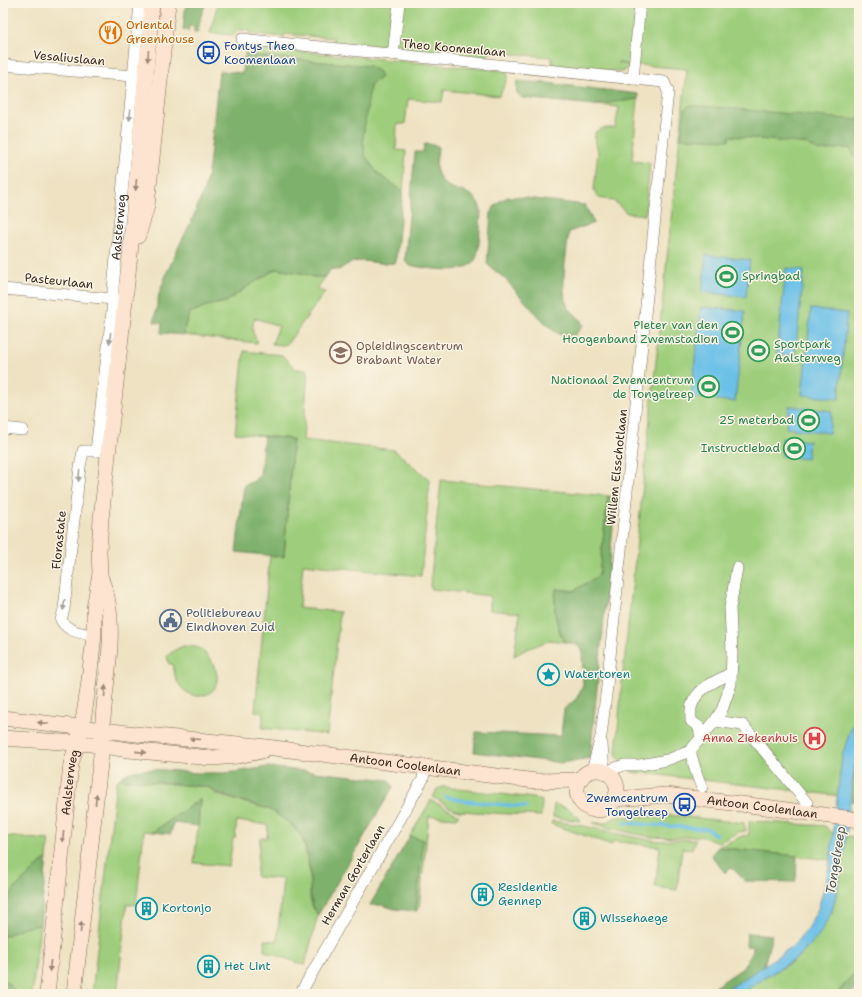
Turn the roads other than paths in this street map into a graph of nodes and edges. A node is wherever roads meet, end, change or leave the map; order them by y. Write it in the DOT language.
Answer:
graph roads {
  1 [pos="140,3"];
  2 [pos="152,3"];
  3 [pos="168,3"];
  4 [pos="399,3"];
  5 [pos="640,3"];
  6 [pos="242,39"];
  7 [pos="394,55"];
  8 [pos="3,65"];
  9 [pos="133,76"];
  10 [pos="633,79"];
  11 [pos="664,82"];
  12 [pos="130,255"];
  13 [pos="3,289"];
  14 [pos="113,300"];
  15 [pos="3,428"];
  16 [pos="23,430"];
  17 [pos="103,451"];
  18 [pos="737,568"];
  19 [pos="100,573"];
  20 [pos="94,635"];
  21 [pos="730,674"];
  22 [pos="3,718"];
  23 [pos="715,722"];
  24 [pos="82,727"];
  25 [pos="102,730"];
  26 [pos="3,738"];
  27 [pos="701,739"];
  28 [pos="78,744"];
  29 [pos="102,746"];
  30 [pos="274,748"];
  31 [pos="690,751"];
  32 [pos="425,767"];
  33 [pos="597,778"];
  34 [pos="702,787"];
  35 [pos="666,795"];
  36 [pos="615,799"];
  37 [pos="807,803"];
  38 [pos="856,820"];
  39 [pos="47,994"];
  40 [pos="74,994"];
  41 [pos="300,994"];
  1 -- 9 [label="street, Aalsterweg"];
  2 -- 12 [label="main road, Aalsterweg, one-way"];
  3 -- 12 [label="main road, Aalsterweg"];
  4 -- 7 [label="street"];
  5 -- 10 [label="street"];
  6 -- 7 [label="street, Theo Koomenlaan"];
  7 -- 10 [label="street, Theo Koomenlaan"];
  8 -- 9 [label="street, Vesaliuslaan"];
  9 -- 14 [label="street, Aalsterweg, one-way"];
  10 -- 11 [label="street, Theo Koomenlaan"];
  11 -- 33 [label="street, Willem Elsschotlaan"];
  12 -- 17 [label="main road, Aalsterweg"];
  13 -- 14 [label="street, Pasteurlaan"];
  14 -- 17 [label="street, Aalsterweg, one-way"];
  15 -- 16 [label="street"];
  17 -- 19 [label="main road, Aalsterweg"];
  17 -- 20 [label="street, Florastate, one-way"];
  18 -- 21 [label="street"];
  19 -- 20 [label="main road, Aalsterweg"];
  25 -- 19 [label="main road, Aalsterweg, one-way"];
  20 -- 24 [label="main road, Aalsterweg"];
  21 -- 23 [label="street"];
  21 -- 27 [label="street"];
  24 -- 22 [label="main road, Antoon Coolenlaan, one-way"];
  23 -- 27 [label="street"];
  23 -- 37 [label="street"];
  24 -- 25 [label="main road, Antoon Coolenlaan"];
  24 -- 28 [label="main road, Aalsterweg"];
  25 -- 29 [label="main road, Aalsterweg"];
  30 -- 25 [label="main road, Antoon Coolenlaan, one-way"];
  26 -- 28 [label="main road, Antoon Coolenlaan"];
  27 -- 31 [label="street"];
  28 -- 29 [label="main road, Antoon Coolenlaan"];
  28 -- 39 [label="main road, Aalsterweg, one-way"];
  29 -- 30 [label="main road, Antoon Coolenlaan, one-way"];
  40 -- 29 [label="main road, Aalsterweg, one-way"];
  30 -- 32 [label="main road, Antoon Coolenlaan"];
  31 -- 33 [label="street"];
  31 -- 34 [label="street"];
  32 -- 33 [label="main road, Antoon Coolenlaan"];
  32 -- 41 [label="street, Herman Gorterlaan"];
  33 -- 35 [label="main road, Antoon Coolenlaan"];
  33 -- 36 [label="main road"];
  33 -- 36 [label="main road"];
  35 -- 36 [label="main road, Antoon Coolenlaan"];
  35 -- 38 [label="main road, Antoon Coolenlaan"];
}
